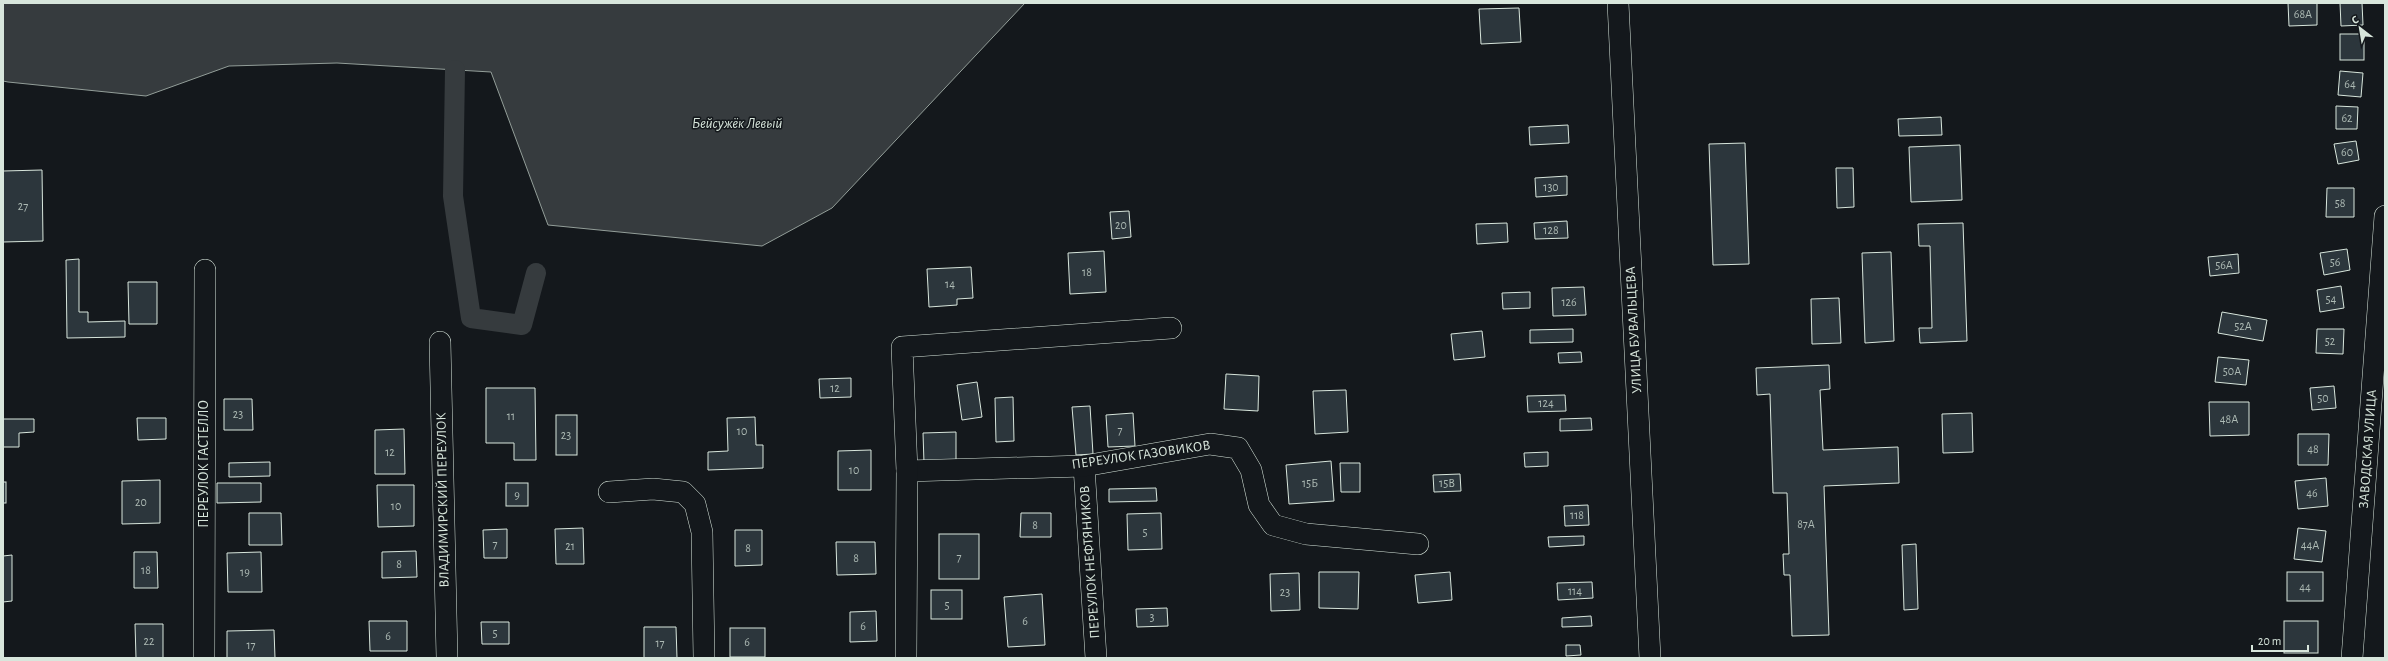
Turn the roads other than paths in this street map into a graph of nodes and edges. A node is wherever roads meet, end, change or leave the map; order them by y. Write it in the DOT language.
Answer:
graph roads {
  1 [pos="1618,3"];
  2 [pos="2385,216"];
  3 [pos="205,270"];
  4 [pos="1171,328"];
  5 [pos="440,342"];
  6 [pos="1084,466"];
  7 [pos="907,471"];
  8 [pos="609,492"];
  9 [pos="1418,544"];
  10 [pos="204,658"];
  11 [pos="447,658"];
  12 [pos="704,658"];
  13 [pos="906,658"];
  14 [pos="1096,658"];
  15 [pos="1650,658"];
  16 [pos="2352,658"];
  1 -- 15 [label="street, УЛИЦА БУВАЛЬЦЕВА"];
  2 -- 16 [label="street, ЗАВОДСКАЯ УЛИЦА"];
  3 -- 10 [label="street, ПЕРЕУЛОК ГАСТЕЛЛО"];
  4 -- 7 [label="street"];
  5 -- 11 [label="street, ВЛАДИМИРСКИЙ ПЕРЕУЛОК"];
  6 -- 7 [label="street, ПЕРЕУЛОК ГАЗОВИКОВ"];
  6 -- 9 [label="street, ПЕРЕУЛОК ГАЗОВИКОВ"];
  6 -- 14 [label="street, ПЕРЕУЛОК НЕФТЯНИКОВ"];
  7 -- 13 [label="street"];
  8 -- 12 [label="street"];
}
